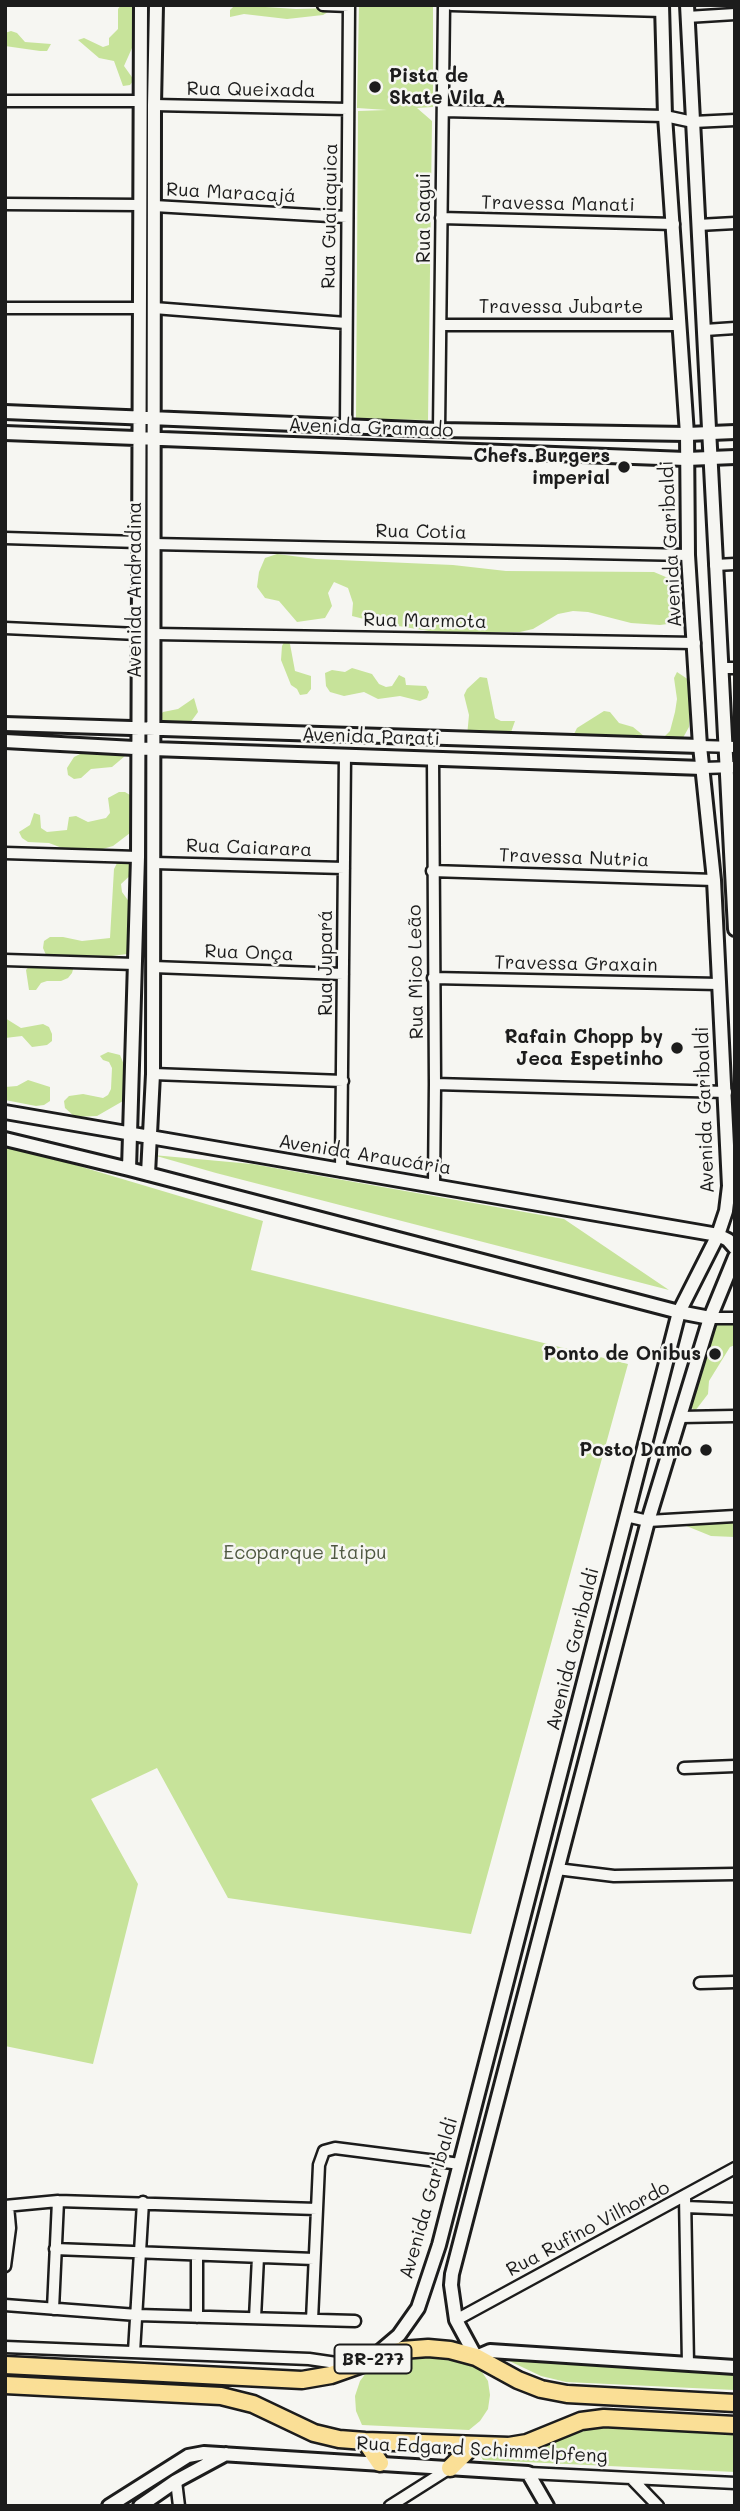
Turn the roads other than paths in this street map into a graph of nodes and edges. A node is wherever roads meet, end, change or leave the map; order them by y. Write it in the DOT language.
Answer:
graph roads {
  1 [pos="141,5"];
  2 [pos="156,5"];
  3 [pos="323,5"];
  4 [pos="443,5"];
  5 [pos="452,5"];
  6 [pos="349,6"];
  7 [pos="662,8"];
  8 [pos="687,11"];
  9 [pos="735,14"];
  10 [pos="5,101"];
  11 [pos="147,103"];
  12 [pos="348,109"];
  13 [pos="443,111"];
  14 [pos="665,116"];
  15 [pos="735,120"];
  16 [pos="693,122"];
  17 [pos="5,204"];
  18 [pos="140,205"];
  19 [pos="154,206"];
  20 [pos="347,218"];
  21 [pos="441,218"];
  22 [pos="735,223"];
  23 [pos="674,224"];
  24 [pos="698,225"];
  25 [pos="5,308"];
  26 [pos="139,308"];
  27 [pos="154,309"];
  28 [pos="346,323"];
  29 [pos="442,325"];
  30 [pos="680,325"];
  31 [pos="735,328"];
  32 [pos="705,330"];
  33 [pos="5,412"];
  34 [pos="140,418"];
  35 [pos="155,418"];
  36 [pos="346,427"];
  37 [pos="439,430"];
  38 [pos="735,432"];
  39 [pos="5,433"];
  40 [pos="709,433"];
  41 [pos="687,434"];
  42 [pos="140,439"];
  43 [pos="154,439"];
  44 [pos="735,457"];
  45 [pos="686,459"];
  46 [pos="710,459"];
  47 [pos="5,538"];
  48 [pos="138,542"];
  49 [pos="153,544"];
  50 [pos="688,555"];
  51 [pos="735,564"];
  52 [pos="715,565"];
  53 [pos="5,628"];
  54 [pos="138,634"];
  55 [pos="155,634"];
  56 [pos="695,643"];
  57 [pos="721,668"];
  58 [pos="735,668"];
  59 [pos="5,724"];
  60 [pos="139,730"];
  61 [pos="153,730"];
  62 [pos="5,741"];
  63 [pos="701,746"];
  64 [pos="729,747"];
  65 [pos="138,748"];
  66 [pos="153,749"];
  67 [pos="345,755"];
  68 [pos="433,758"];
  69 [pos="730,767"];
  70 [pos="703,768"];
  71 [pos="5,852"];
  72 [pos="138,857"];
  73 [pos="154,863"];
  74 [pos="344,868"];
  75 [pos="432,871"];
  76 [pos="714,880"];
  77 [pos="733,880"];
  78 [pos="735,929"];
  79 [pos="5,960"];
  80 [pos="135,964"];
  81 [pos="153,967"];
  82 [pos="343,974"];
  83 [pos="433,978"];
  84 [pos="719,985"];
  85 [pos="153,1074"];
  86 [pos="343,1081"];
  87 [pos="435,1084"];
  88 [pos="726,1092"];
  89 [pos="5,1112"];
  90 [pos="131,1134"];
  91 [pos="150,1138"];
  92 [pos="5,1139"];
  93 [pos="129,1169"];
  94 [pos="341,1171"];
  95 [pos="148,1174"];
  96 [pos="434,1185"];
  97 [pos="718,1235"];
  98 [pos="735,1248"];
  99 [pos="735,1257"];
  100 [pos="678,1312"];
  101 [pos="710,1318"];
  102 [pos="735,1318"];
  103 [pos="735,1416"];
  104 [pos="680,1417"];
  105 [pos="626,1516"];
  106 [pos="735,1516"];
  107 [pos="648,1521"];
  108 [pos="735,1766"];
  109 [pos="684,1768"];
  110 [pos="561,1772"];
  111 [pos="580,1777"];
  112 [pos="557,1869"];
  113 [pos="735,1874"];
  114 [pos="735,1982"];
  115 [pos="700,1983"];
  116 [pos="460,2164"];
  117 [pos="735,2168"];
  118 [pos="58,2201"];
  119 [pos="143,2202"];
  120 [pos="686,2202"];
  121 [pos="6,2206"];
  122 [pos="317,2209"];
  123 [pos="735,2209"];
  124 [pos="55,2249"];
  125 [pos="140,2253"];
  126 [pos="197,2255"];
  127 [pos="258,2257"];
  128 [pos="314,2259"];
  129 [pos="5,2266"];
  130 [pos="5,2305"];
  131 [pos="53,2309"];
  132 [pos="137,2315"];
  133 [pos="197,2317"];
  134 [pos="255,2318"];
  135 [pos="312,2320"];
  136 [pos="456,2320"];
  137 [pos="355,2321"];
  138 [pos="5,2347"];
  139 [pos="134,2352"];
  140 [pos="476,2357"];
  141 [pos="369,2361"];
  142 [pos="688,2364"];
  143 [pos="5,2365"];
  144 [pos="352,2366"];
  145 [pos="735,2367"];
  146 [pos="5,2385"];
  147 [pos="732,2402"];
  148 [pos="735,2425"];
  149 [pos="365,2441"];
  150 [pos="472,2446"];
  151 [pos="227,2454"];
  152 [pos="380,2463"];
  153 [pos="450,2468"];
  154 [pos="528,2473"];
  155 [pos="631,2478"];
  156 [pos="176,2482"];
  157 [pos="735,2483"];
  158 [pos="109,2506"];
  159 [pos="140,2506"];
  160 [pos="179,2506"];
  161 [pos="390,2506"];
  162 [pos="547,2506"];
  163 [pos="658,2506"];
  1 -- 11 [label="street, Avenida Andradina"];
  2 -- 11 [label="street, Avenida Andradina"];
  3 -- 6 [label="street"];
  4 -- 13 [label="street, Rua Sagui"];
  5 -- 7 [label="street"];
  6 -- 12 [label="street, Rua Guaiaquica"];
  7 -- 14 [label="street, Avenida Garibaldi"];
  8 -- 9 [label="street"];
  8 -- 16 [label="street"];
  10 -- 11 [label="street, Rua Queixada"];
  11 -- 12 [label="street, Rua Queixada"];
  11 -- 18 [label="street, Avenida Andradina"];
  11 -- 19 [label="street, Avenida Andradina"];
  12 -- 20 [label="street, Rua Guaiaquica"];
  13 -- 14 [label="street"];
  13 -- 21 [label="street, Rua Sagui"];
  14 -- 16 [label="street"];
  14 -- 23 [label="street, Avenida Garibaldi"];
  15 -- 16 [label="street"];
  16 -- 24 [label="street"];
  17 -- 18 [label="street, Rua Maracajá"];
  18 -- 26 [label="street, Avenida Andradina"];
  19 -- 20 [label="street, Rua Maracajá"];
  19 -- 27 [label="street, Avenida Andradina"];
  20 -- 28 [label="street, Rua Guaiaquica"];
  21 -- 23 [label="street, Travessa Manati"];
  21 -- 29 [label="street, Rua Sagui"];
  22 -- 24 [label="street"];
  23 -- 30 [label="street, Avenida Garibaldi"];
  24 -- 32 [label="street"];
  25 -- 26 [label="street"];
  26 -- 34 [label="street, Avenida Andradina"];
  27 -- 28 [label="street"];
  27 -- 35 [label="street, Avenida Andradina"];
  28 -- 36 [label="street, Rua Guaiaquica"];
  29 -- 30 [label="street, Travessa Jubarte"];
  29 -- 37 [label="street, Rua Sagui"];
  30 -- 41 [label="street, Avenida Garibaldi"];
  31 -- 32 [label="street"];
  32 -- 40 [label="street"];
  33 -- 34 [label="street, Avenida Gramado"];
  34 -- 35 [label="street, Avenida Gramado"];
  34 -- 42 [label="street, Avenida Andradina"];
  35 -- 36 [label="street, Avenida Gramado"];
  35 -- 43 [label="street, Avenida Andradina"];
  36 -- 37 [label="street, Avenida Gramado"];
  37 -- 41 [label="street, Avenida Gramado"];
  38 -- 40 [label="street, Avenida Gramado"];
  39 -- 42 [label="street, Avenida Gramado"];
  40 -- 41 [label="street, Avenida Gramado"];
  40 -- 46 [label="street"];
  41 -- 45 [label="street, Avenida Garibaldi"];
  42 -- 43 [label="street, Avenida Gramado"];
  42 -- 48 [label="street, Avenida Andradina"];
  43 -- 45 [label="street, Avenida Gramado"];
  43 -- 49 [label="street, Avenida Andradina"];
  44 -- 46 [label="street, Avenida Gramado"];
  45 -- 46 [label="street, Avenida Gramado"];
  45 -- 50 [label="street, Avenida Garibaldi"];
  46 -- 52 [label="street"];
  47 -- 48 [label="street"];
  48 -- 54 [label="street, Avenida Andradina"];
  49 -- 50 [label="street, Rua Cotia"];
  49 -- 55 [label="street, Avenida Andradina"];
  50 -- 56 [label="street, Avenida Garibaldi"];
  51 -- 52 [label="street"];
  52 -- 57 [label="street"];
  53 -- 54 [label="street"];
  54 -- 60 [label="street, Avenida Andradina"];
  55 -- 56 [label="street, Rua Marmota"];
  55 -- 61 [label="street, Avenida Andradina"];
  56 -- 63 [label="street, Avenida Garibaldi"];
  57 -- 58 [label="street"];
  57 -- 64 [label="street"];
  59 -- 60 [label="street, Avenida Parati"];
  60 -- 61 [label="street, Avenida Parati"];
  60 -- 65 [label="street, Avenida Andradina"];
  61 -- 63 [label="street, Avenida Parati"];
  61 -- 66 [label="street, Avenida Andradina"];
  62 -- 65 [label="street, Avenida Parati"];
  63 -- 64 [label="street, Avenida Parati"];
  63 -- 70 [label="street, Avenida Garibaldi"];
  64 -- 69 [label="street"];
  65 -- 66 [label="street, Avenida Parati"];
  65 -- 72 [label="street, Avenida Andradina"];
  66 -- 67 [label="street, Avenida Parati"];
  66 -- 73 [label="street, Avenida Andradina"];
  67 -- 68 [label="street, Avenida Parati"];
  67 -- 74 [label="street, Rua Jupará"];
  68 -- 70 [label="street, Avenida Parati"];
  68 -- 75 [label="street, Rua Mico Leão"];
  69 -- 70 [label="street, Avenida Parati"];
  69 -- 77 [label="street"];
  70 -- 76 [label="street, Avenida Garibaldi"];
  71 -- 72 [label="street"];
  72 -- 80 [label="street, Avenida Andradina"];
  73 -- 74 [label="street, Rua Caiarara"];
  73 -- 81 [label="street, Avenida Andradina"];
  74 -- 82 [label="street, Rua Jupará"];
  75 -- 76 [label="street, Travessa Nutria"];
  75 -- 83 [label="street, Rua Mico Leão"];
  76 -- 84 [label="street, Avenida Garibaldi"];
  77 -- 78 [label="street"];
  79 -- 80 [label="street"];
  80 -- 90 [label="street, Avenida Andradina"];
  81 -- 82 [label="street, Rua Onça"];
  81 -- 85 [label="street, Avenida Andradina"];
  82 -- 86 [label="street, Rua Jupará"];
  83 -- 84 [label="street, Travessa Graxain"];
  83 -- 87 [label="street, Rua Mico Leão"];
  84 -- 88 [label="street, Avenida Garibaldi"];
  85 -- 86 [label="street"];
  85 -- 91 [label="street, Avenida Andradina"];
  86 -- 94 [label="street, Rua Jupará"];
  87 -- 88 [label="street"];
  87 -- 96 [label="street, Rua Mico Leão"];
  88 -- 97 [label="street, Avenida Garibaldi"];
  89 -- 90 [label="street, Avenida Araucária"];
  90 -- 91 [label="street, Avenida Araucária"];
  90 -- 93 [label="street, Avenida Andradina"];
  91 -- 94 [label="street, Avenida Araucária"];
  91 -- 95 [label="street, Avenida Andradina"];
  92 -- 93 [label="street"];
  93 -- 95 [label="street"];
  94 -- 96 [label="street, Avenida Araucária"];
  95 -- 100 [label="street"];
  96 -- 97 [label="street, Avenida Araucária"];
  97 -- 98 [label="street"];
  97 -- 100 [label="street, Avenida Garibaldi"];
  99 -- 101 [label="street, Avenida Garibaldi"];
  100 -- 101 [label="street"];
  100 -- 105 [label="street, Avenida Garibaldi"];
  101 -- 102 [label="street"];
  101 -- 104 [label="street, Avenida Garibaldi"];
  103 -- 104 [label="street"];
  104 -- 107 [label="street, Avenida Garibaldi"];
  105 -- 107 [label="street"];
  105 -- 110 [label="street, Avenida Garibaldi"];
  106 -- 107 [label="street"];
  107 -- 111 [label="street, Avenida Garibaldi"];
  108 -- 109 [label="street"];
  110 -- 111 [label="street"];
  110 -- 116 [label="street, Avenida Garibaldi"];
  111 -- 112 [label="street, Avenida Garibaldi"];
  112 -- 113 [label="street"];
  112 -- 136 [label="street, Avenida Garibaldi"];
  114 -- 115 [label="street"];
  116 -- 122 [label="street"];
  116 -- 141 [label="street, Avenida Garibaldi"];
  117 -- 120 [label="street, Rua Rufino Vilhordo"];
  118 -- 119 [label="street"];
  118 -- 121 [label="street"];
  118 -- 124 [label="street"];
  119 -- 122 [label="street"];
  119 -- 125 [label="street"];
  120 -- 123 [label="street"];
  120 -- 136 [label="street, Rua Rufino Vilhordo"];
  120 -- 142 [label="street"];
  121 -- 129 [label="street"];
  122 -- 128 [label="street"];
  124 -- 125 [label="street"];
  124 -- 131 [label="street"];
  125 -- 126 [label="street"];
  125 -- 132 [label="street"];
  126 -- 127 [label="street"];
  126 -- 133 [label="street"];
  127 -- 128 [label="street"];
  127 -- 134 [label="street"];
  128 -- 135 [label="street"];
  130 -- 131 [label="street"];
  131 -- 132 [label="street"];
  132 -- 133 [label="street"];
  132 -- 139 [label="street"];
  133 -- 134 [label="street"];
  134 -- 135 [label="street"];
  135 -- 137 [label="street"];
  136 -- 140 [label="street, Avenida Garibaldi"];
  138 -- 139 [label="street"];
  139 -- 144 [label="street"];
  140 -- 141 [label="highway, BR-277"];
  140 -- 142 [label="street"];
  140 -- 147 [label="highway, BR-277"];
  141 -- 144 [label="highway, BR-277"];
  142 -- 145 [label="street"];
  143 -- 144 [label="highway, BR-277"];
  146 -- 149 [label="highway"];
  148 -- 150 [label="highway"];
  149 -- 150 [label="highway"];
  149 -- 152 [label="highway"];
  150 -- 153 [label="highway"];
  151 -- 152 [label="street, Rua Edgard Schimmelpfeng"];
  151 -- 156 [label="street"];
  151 -- 158 [label="street, Rua Edgard Schimmelpfeng"];
  152 -- 153 [label="street, Rua Edgard Schimmelpfeng"];
  153 -- 154 [label="street, Rua Edgard Schimmelpfeng"];
  153 -- 161 [label="street"];
  154 -- 155 [label="street, Rua Edgard Schimmelpfeng"];
  154 -- 162 [label="street"];
  155 -- 157 [label="street, Rua Edgard Schimmelpfeng"];
  155 -- 163 [label="street"];
  156 -- 159 [label="street"];
  156 -- 160 [label="street"];
}
